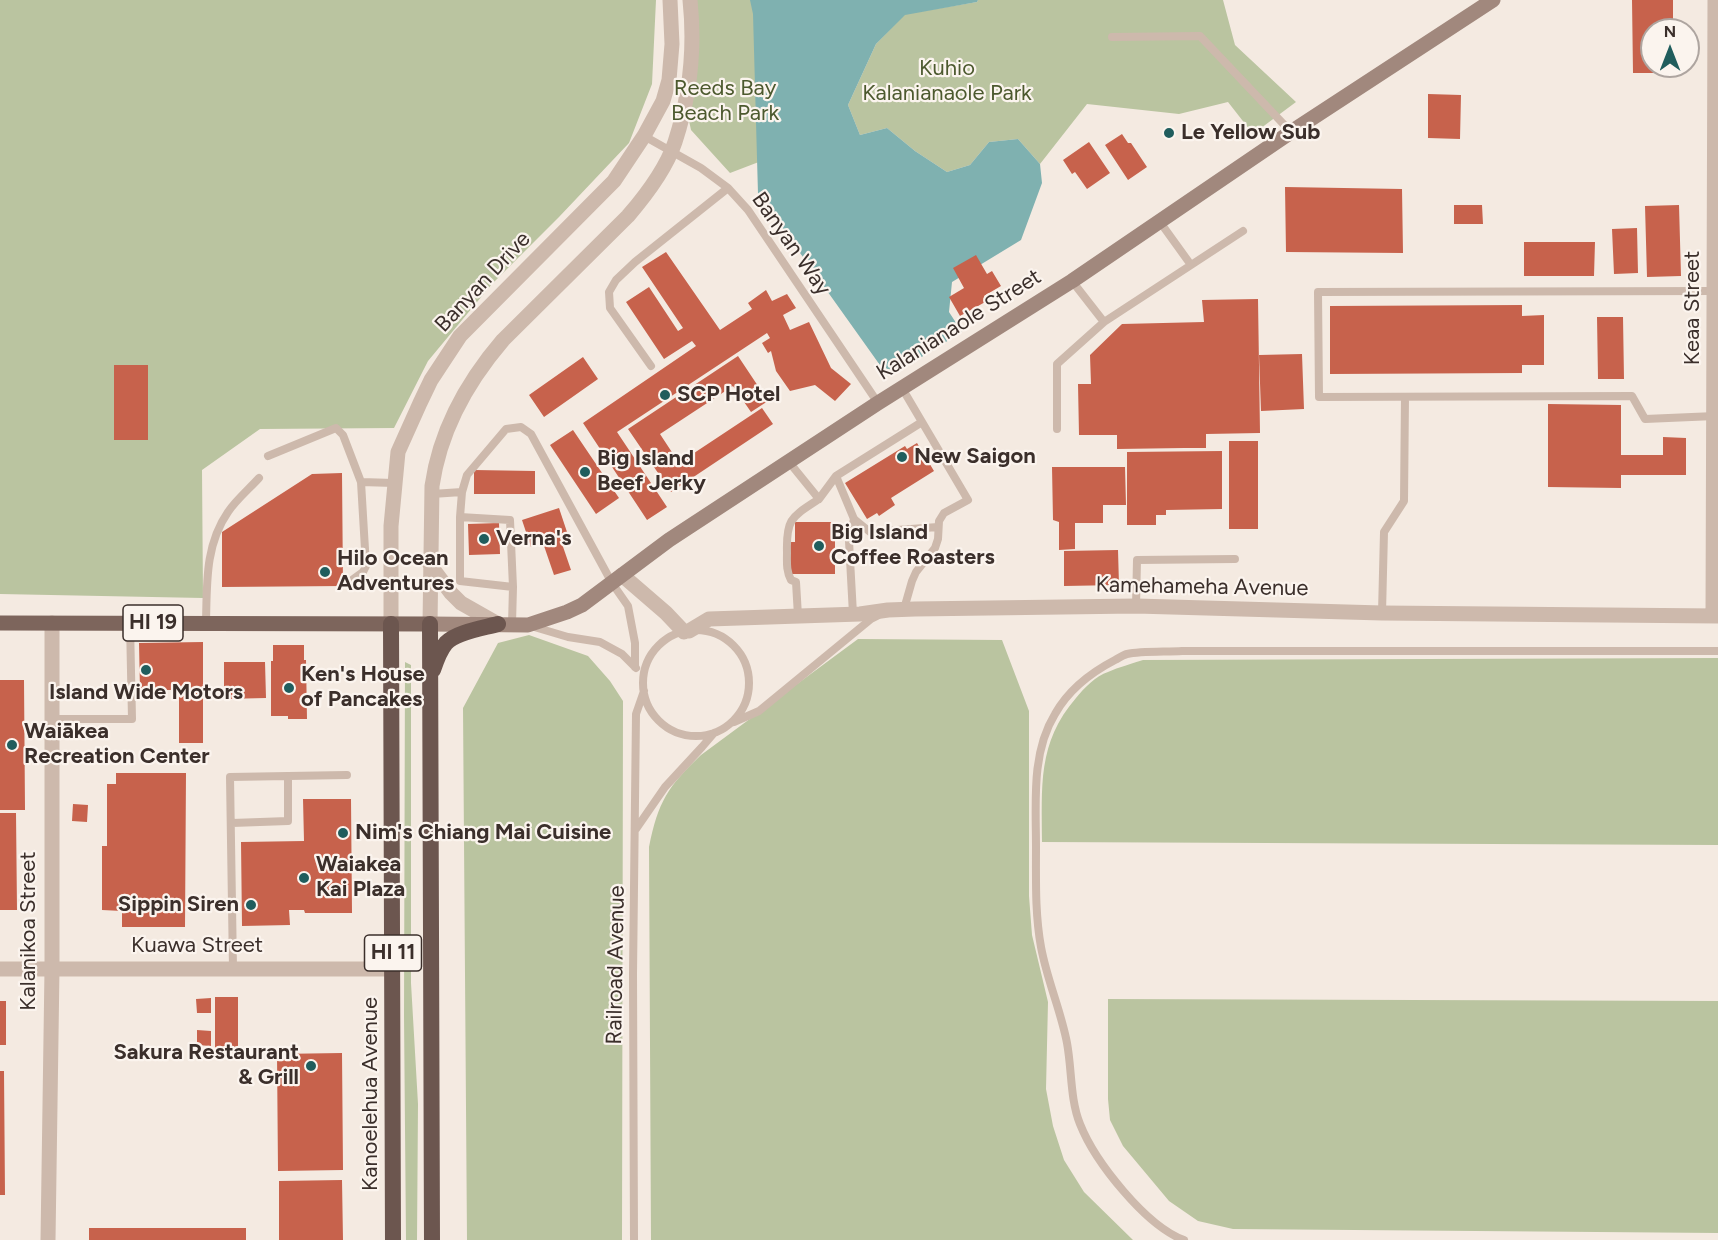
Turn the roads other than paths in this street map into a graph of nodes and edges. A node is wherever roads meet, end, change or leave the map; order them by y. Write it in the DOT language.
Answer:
graph roads {
  1 [pos="670,0"];
  2 [pos="690,0"];
  3 [pos="1492,0"];
  4 [pos="1715,0"];
  5 [pos="1112,38"];
  6 [pos="1291,132"];
  7 [pos="644,136"];
  8 [pos="671,150"];
  9 [pos="728,188"];
  10 [pos="1160,222"];
  11 [pos="1243,231"];
  12 [pos="1191,266"];
  13 [pos="1071,281"];
  14 [pos="1715,291"];
  15 [pos="1104,322"];
  16 [pos="651,366"];
  17 [pos="902,388"];
  18 [pos="1405,397"];
  19 [pos="878,403"];
  20 [pos="1715,416"];
  21 [pos="922,422"];
  22 [pos="1057,429"];
  23 [pos="268,456"];
  24 [pos="789,462"];
  25 [pos="836,476"];
  26 [pos="259,478"];
  27 [pos="361,482"];
  28 [pos="394,483"];
  29 [pos="462,492"];
  30 [pos="432,494"];
  31 [pos="819,499"];
  32 [pos="460,517"];
  33 [pos="854,519"];
  34 [pos="938,527"];
  35 [pos="1235,559"];
  36 [pos="430,565"];
  37 [pos="617,579"];
  38 [pos="352,580"];
  39 [pos="513,587"];
  40 [pos="1136,606"];
  41 [pos="904,609"];
  42 [pos="888,610"];
  43 [pos="1382,613"];
  44 [pos="854,614"];
  45 [pos="798,616"];
  46 [pos="1715,616"];
  47 [pos="0,623"];
  48 [pos="52,623"];
  49 [pos="130,623"];
  50 [pos="206,623"];
  51 [pos="391,624"];
  52 [pos="430,624"];
  53 [pos="505,624"];
  54 [pos="528,625"];
  55 [pos="687,631"];
  56 [pos="1718,651"];
  57 [pos="635,667"];
  58 [pos="644,676"];
  59 [pos="430,679"];
  60 [pos="644,691"];
  61 [pos="52,719"];
  62 [pos="731,723"];
  63 [pos="714,733"];
  64 [pos="288,776"];
  65 [pos="347,776"];
  66 [pos="232,824"];
  67 [pos="636,829"];
  68 [pos="0,969"];
  69 [pos="52,969"];
  70 [pos="233,969"];
  71 [pos="393,969"];
  72 [pos="48,1240"];
  73 [pos="393,1240"];
  74 [pos="432,1240"];
  75 [pos="634,1240"];
  76 [pos="1184,1240"];
  1 -- 7 [label="street, Banyan Drive"];
  2 -- 8 [label="street"];
  3 -- 6 [label="main road, Kalanianaole Street"];
  4 -- 14 [label="street, Keaa Street"];
  5 -- 6 [label="lane"];
  6 -- 10 [label="main road, Kalanianaole Street"];
  7 -- 8 [label="lane, Banyan Way"];
  7 -- 28 [label="street, Banyan Drive"];
  8 -- 9 [label="lane, Banyan Way"];
  8 -- 30 [label="street"];
  9 -- 16 [label="lane"];
  9 -- 19 [label="lane, Banyan Way"];
  10 -- 12 [label="lane"];
  10 -- 13 [label="main road, Kalanianaole Street"];
  11 -- 12 [label="lane"];
  12 -- 15 [label="lane"];
  13 -- 15 [label="lane"];
  13 -- 17 [label="main road, Kalanianaole Street"];
  14 -- 18 [label="lane"];
  14 -- 20 [label="street, Keaa Street"];
  15 -- 22 [label="lane"];
  17 -- 19 [label="main road, Kalanianaole Street"];
  17 -- 21 [label="lane"];
  18 -- 20 [label="lane"];
  18 -- 43 [label="lane"];
  19 -- 24 [label="main road, Kalanianaole Street"];
  20 -- 46 [label="street, Keaa Street"];
  21 -- 25 [label="lane"];
  21 -- 34 [label="lane"];
  23 -- 27 [label="lane"];
  24 -- 31 [label="lane"];
  24 -- 37 [label="main road, Kalanianaole Street"];
  25 -- 31 [label="lane"];
  25 -- 33 [label="lane"];
  26 -- 50 [label="lane"];
  27 -- 28 [label="lane"];
  27 -- 38 [label="lane"];
  28 -- 51 [label="street, Banyan Drive"];
  29 -- 30 [label="lane"];
  29 -- 32 [label="lane"];
  29 -- 37 [label="lane"];
  30 -- 36 [label="street"];
  31 -- 45 [label="lane"];
  32 -- 39 [label="lane"];
  32 -- 39 [label="lane"];
  33 -- 34 [label="lane"];
  33 -- 44 [label="lane"];
  34 -- 41 [label="lane"];
  35 -- 40 [label="lane"];
  36 -- 52 [label="street"];
  36 -- 53 [label="street"];
  37 -- 54 [label="main road, Kalanianaole Street / HI 19"];
  37 -- 55 [label="street"];
  37 -- 57 [label="lane"];
  39 -- 53 [label="lane"];
  40 -- 41 [label="street, Kamehameha Avenue"];
  40 -- 43 [label="street, Kamehameha Avenue"];
  41 -- 42 [label="street, Kamehameha Avenue"];
  42 -- 44 [label="street, Kamehameha Avenue"];
  42 -- 62 [label="lane"];
  43 -- 46 [label="street, Kamehameha Avenue"];
  44 -- 45 [label="street, Kamehameha Avenue"];
  45 -- 55 [label="street, Kamehameha Avenue"];
  47 -- 48 [label="main road, HI 19"];
  48 -- 49 [label="main road, HI 19"];
  48 -- 61 [label="street, Kalanikoa Street"];
  49 -- 50 [label="main road, HI 19"];
  49 -- 61 [label="lane"];
  50 -- 51 [label="main road, HI 19"];
  51 -- 52 [label="main road, HI 19"];
  51 -- 71 [label="highway, Kanoelehua Avenue / HI 11"];
  52 -- 53 [label="main road, Kalanianaole Street / HI 19"];
  52 -- 59 [label="highway, HI 11"];
  53 -- 54 [label="main road, Kalanianaole Street / HI 19"];
  53 -- 59 [label="highway"];
  54 -- 57 [label="lane"];
  55 -- 58 [label="lane"];
  55 -- 62 [label="lane"];
  56 -- 76 [label="lane"];
  57 -- 58 [label="lane"];
  58 -- 60 [label="lane"];
  59 -- 74 [label="highway, HI 11"];
  60 -- 63 [label="lane"];
  60 -- 67 [label="lane, Railroad Avenue"];
  61 -- 69 [label="street, Kalanikoa Street"];
  62 -- 63 [label="lane"];
  63 -- 67 [label="lane"];
  64 -- 65 [label="lane"];
  64 -- 66 [label="lane"];
  64 -- 66 [label="lane"];
  66 -- 70 [label="lane"];
  67 -- 75 [label="lane, Railroad Avenue"];
  68 -- 69 [label="street, Kuawa Street"];
  69 -- 70 [label="street, Kuawa Street"];
  69 -- 72 [label="street, Kalanikoa Street"];
  70 -- 71 [label="street, Kuawa Street"];
  71 -- 73 [label="highway, Kanoelehua Avenue / HI 11"];
}
